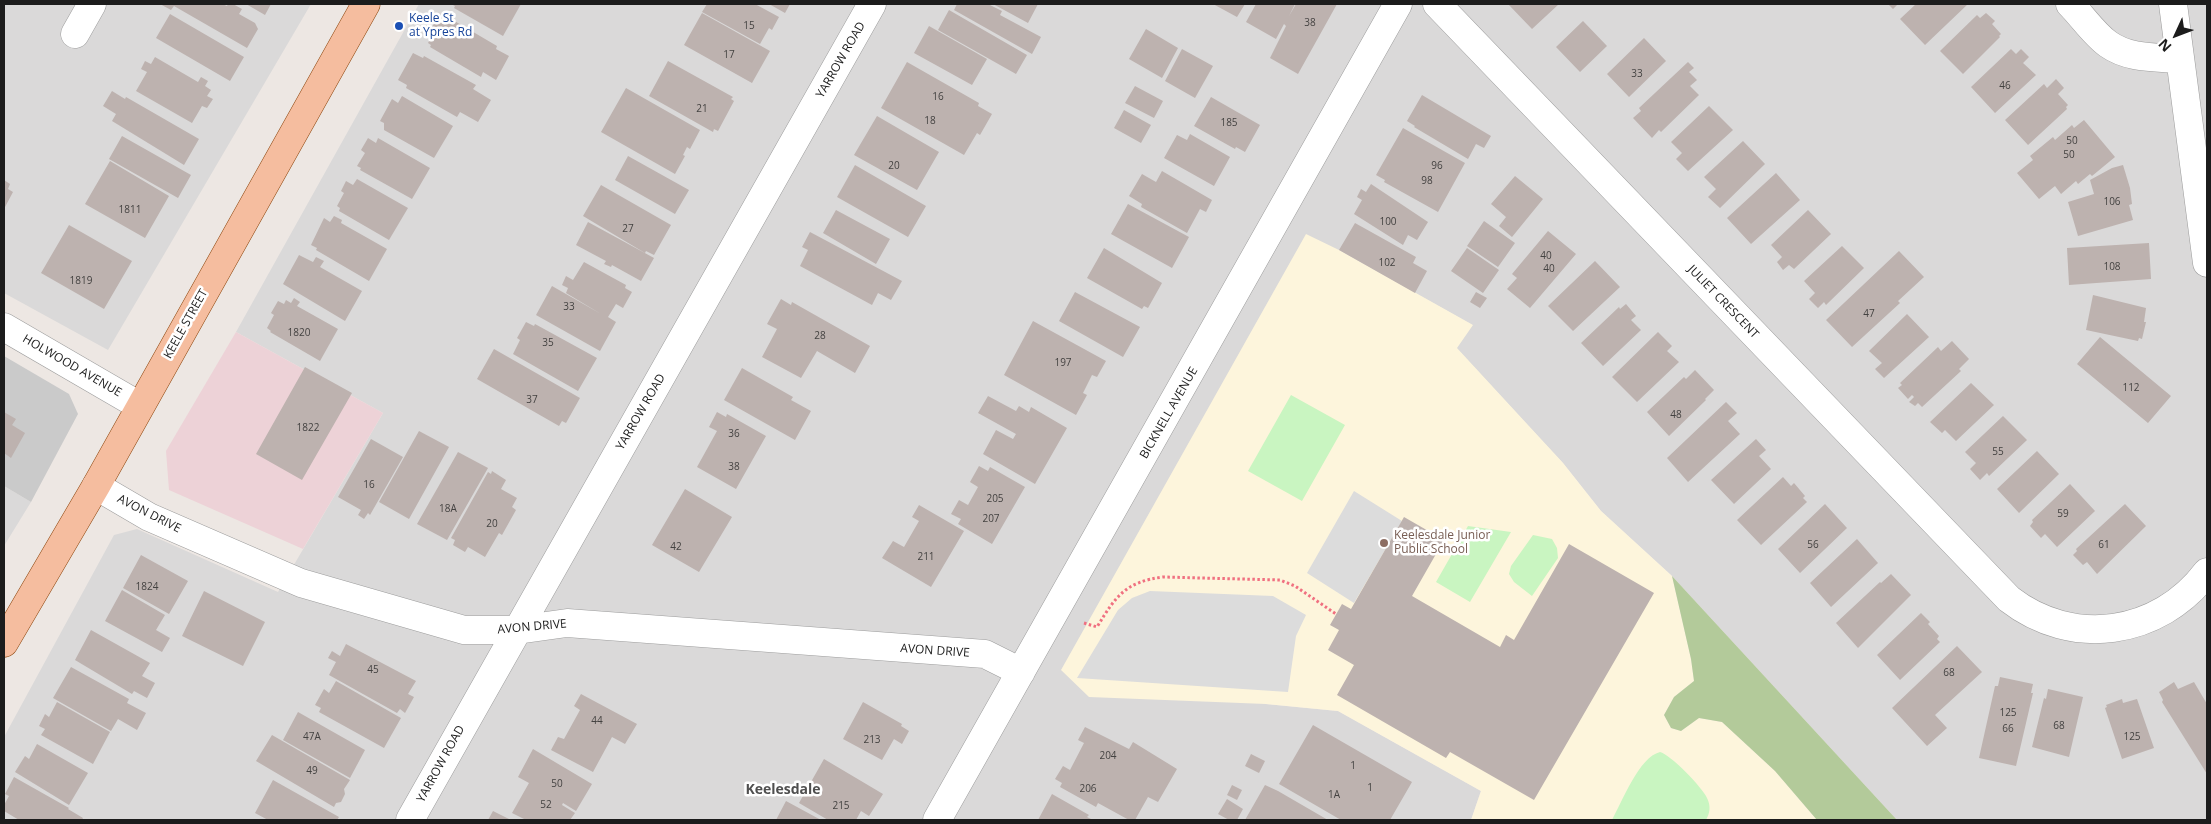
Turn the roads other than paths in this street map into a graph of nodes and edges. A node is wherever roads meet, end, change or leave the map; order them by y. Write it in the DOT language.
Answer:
graph roads {
  1 [pos="92,4"];
  2 [pos="366,4"];
  3 [pos="872,4"];
  4 [pos="1398,4"];
  5 [pos="1437,4"];
  6 [pos="2070,4"];
  7 [pos="2172,4"];
  8 [pos="75,34"];
  9 [pos="2180,58"];
  10 [pos="2207,263"];
  11 [pos="4,327"];
  12 [pos="140,406"];
  13 [pos="96,486"];
  14 [pos="2207,572"];
  15 [pos="517,630"];
  16 [pos="4,643"];
  17 [pos="1021,672"];
  18 [pos="410,820"];
  19 [pos="937,820"];
  1 -- 8 [label="street"];
  2 -- 12 [label="main road, KEELE STREET"];
  3 -- 15 [label="street, YARROW ROAD"];
  4 -- 17 [label="street, BICKNELL AVENUE"];
  5 -- 14 [label="street, JULIET CRESCENT"];
  6 -- 9 [label="street"];
  7 -- 9 [label="street"];
  9 -- 10 [label="street"];
  11 -- 12 [label="street, HOLWOOD AVENUE"];
  12 -- 13 [label="main road, KEELE STREET"];
  13 -- 15 [label="street, AVON DRIVE"];
  13 -- 16 [label="main road, KEELE STREET"];
  15 -- 17 [label="street, AVON DRIVE"];
  15 -- 18 [label="street, YARROW ROAD"];
  17 -- 19 [label="street, BICKNELL AVENUE"];
}
